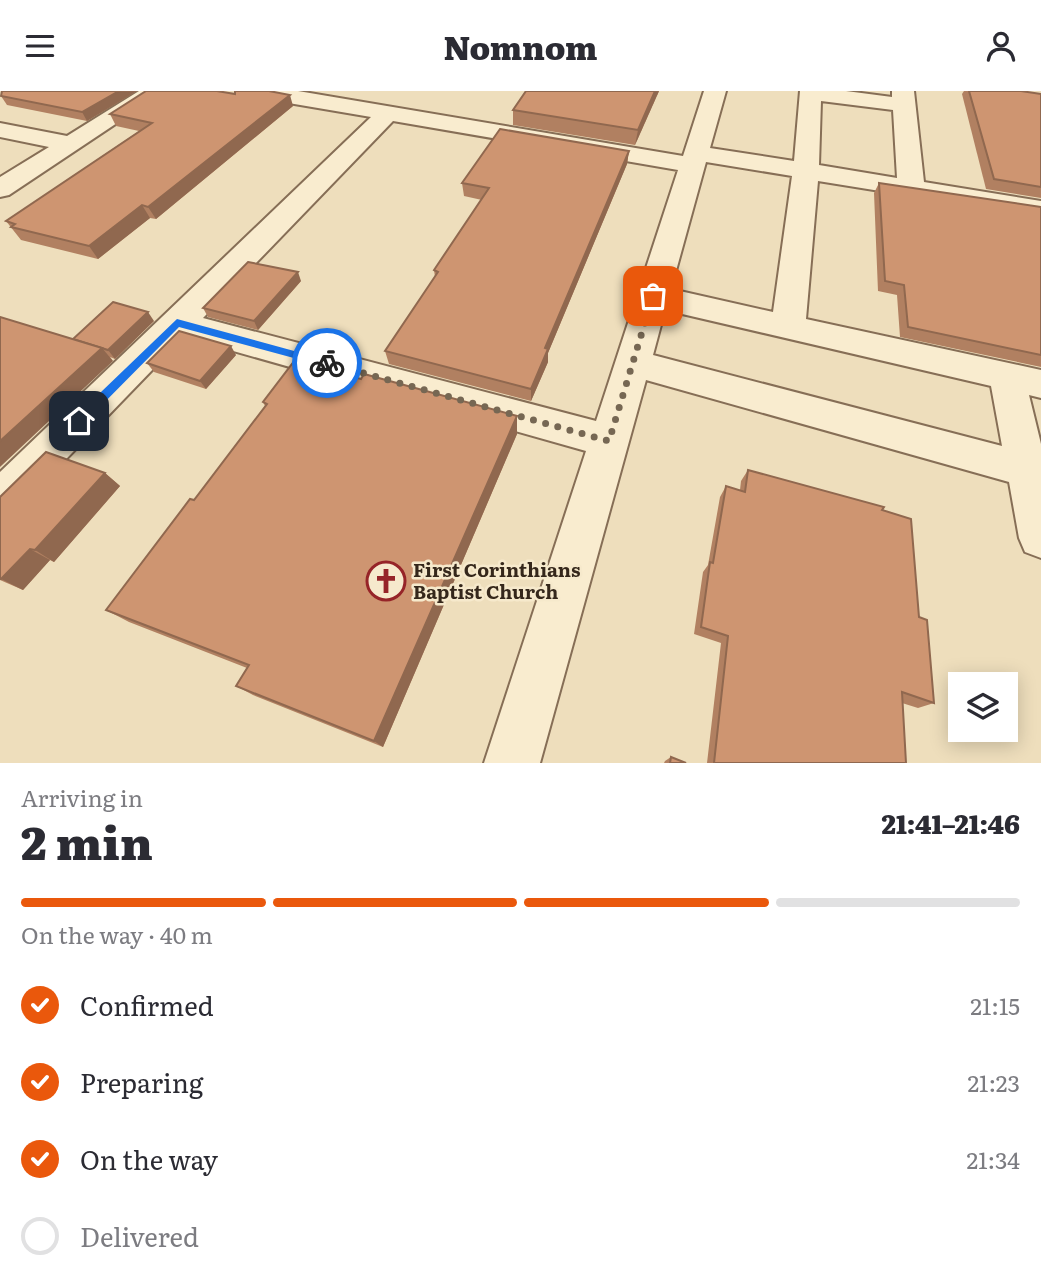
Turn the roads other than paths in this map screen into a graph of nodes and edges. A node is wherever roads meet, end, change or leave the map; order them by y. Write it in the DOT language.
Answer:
graph roads {
  1 [pos="154,91"];
  2 [pos="259,91"];
  3 [pos="715,91"];
  4 [pos="904,98"];
  5 [pos="388,113"];
  6 [pos="0,129"];
  7 [pos="71,144"];
  8 [pos="694,159"];
  9 [pos="806,171"];
  10 [pos="911,188"];
  11 [pos="0,189"];
  12 [pos="1041,209"];
  13 [pos="653,296"];
  14 [pos="177,323"];
  15 [pos="788,327"];
  16 [pos="633,363"];
  17 [pos="1024,380"];
  18 [pos="609,441"];
  19 [pos="1026,470"];
  20 [pos="0,499"];
  21 [pos="1041,538"];
  22 [pos="512,763"];
  1 -- 7 [label="street"];
  2 -- 5 [label="street"];
  3 -- 8 [label="street"];
  4 -- 9 [label="street"];
  4 -- 10 [label="street"];
  5 -- 8 [label="street"];
  5 -- 14 [label="street"];
  6 -- 7 [label="street"];
  7 -- 11 [label="street"];
  8 -- 9 [label="street"];
  8 -- 13 [label="street"];
  9 -- 10 [label="street"];
  9 -- 15 [label="street"];
  10 -- 12 [label="street"];
  13 -- 15 [label="street"];
  13 -- 16 [label="street"];
  14 -- 18 [label="street"];
  14 -- 20 [label="street"];
  15 -- 17 [label="street"];
  16 -- 18 [label="street"];
  16 -- 19 [label="street"];
  17 -- 19 [label="street"];
  18 -- 22 [label="street"];
  19 -- 21 [label="street"];
}
